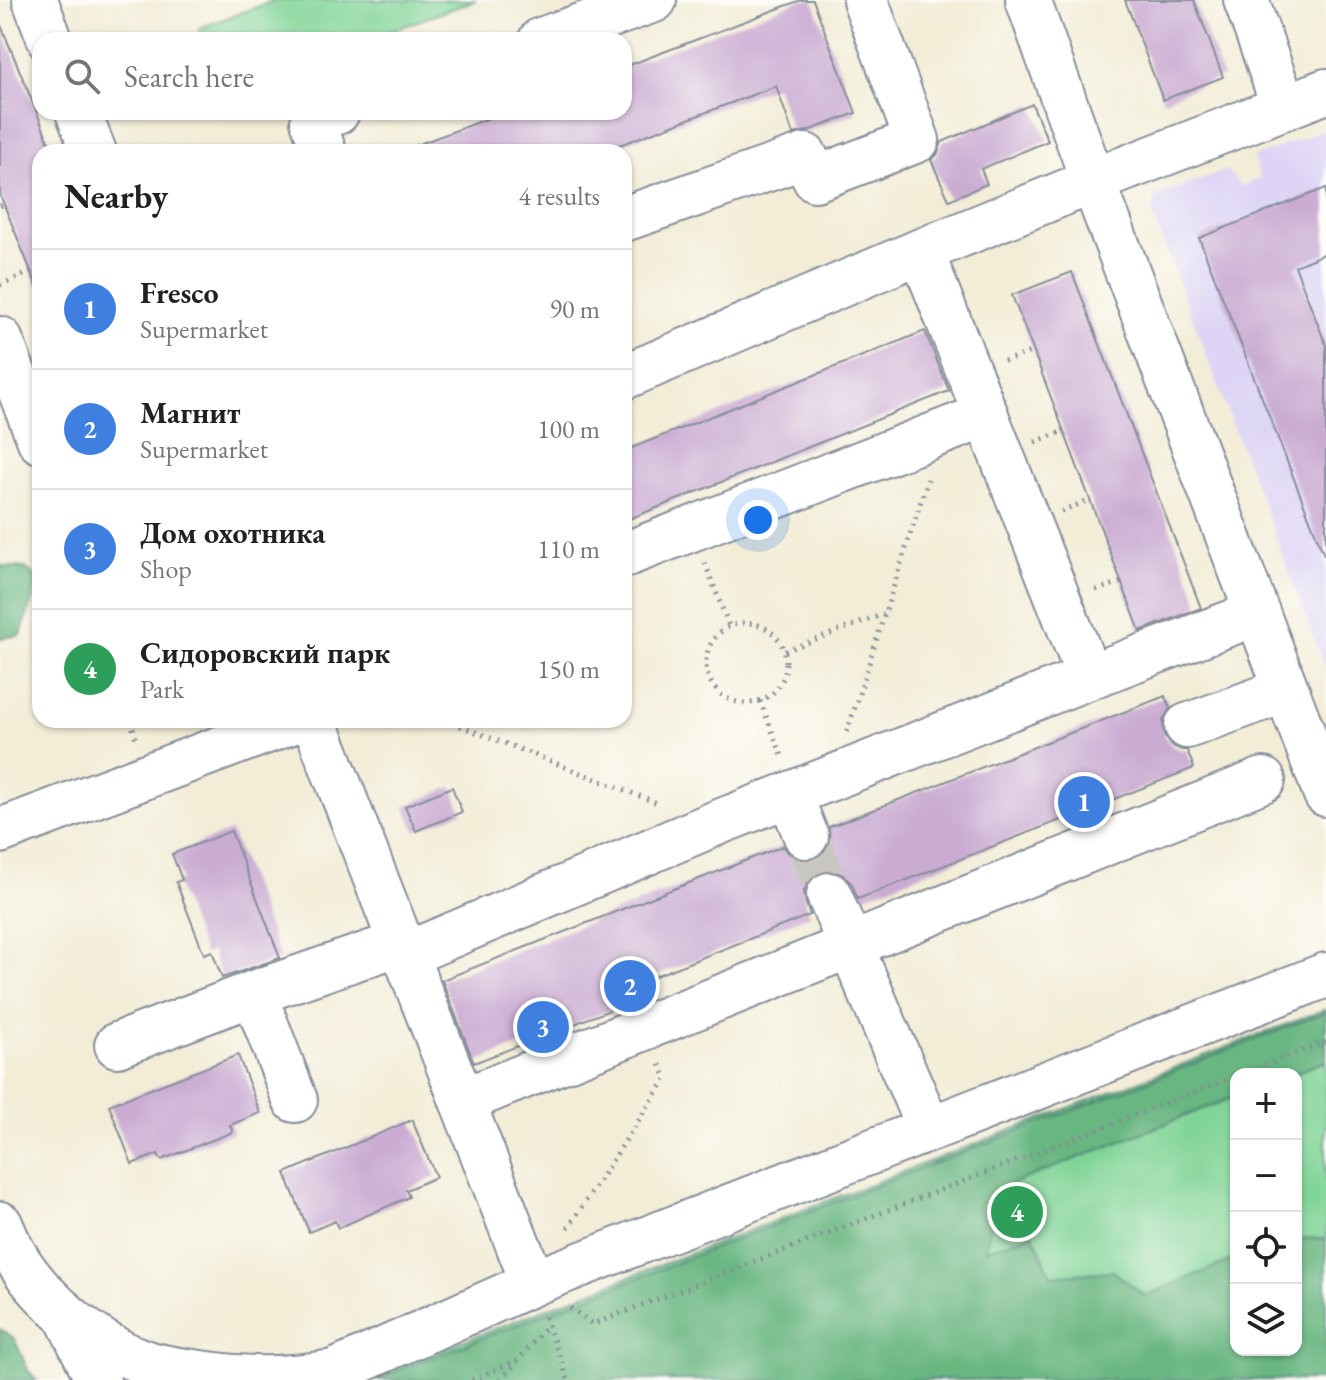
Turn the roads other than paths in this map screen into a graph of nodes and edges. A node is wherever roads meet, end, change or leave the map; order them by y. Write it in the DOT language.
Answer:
graph roads {
  1 [pos="35,0"];
  2 [pos="654,0"];
  3 [pos="865,0"];
  4 [pos="1028,0"];
  5 [pos="1246,0"];
  6 [pos="47,32"];
  7 [pos="564,32"];
  8 [pos="1326,91"];
  9 [pos="1284,107"];
  10 [pos="81,120"];
  11 [pos="316,120"];
  12 [pos="91,144"];
  13 [pos="321,144"];
  14 [pos="1093,181"];
  15 [pos="632,216"];
  16 [pos="921,251"];
  17 [pos="0,339"];
  18 [pos="632,374"];
  19 [pos="986,415"];
  20 [pos="32,421"];
  21 [pos="632,552"];
  22 [pos="1257,613"];
  23 [pos="1089,677"];
  24 [pos="1304,708"];
  25 [pos="1187,726"];
  26 [pos="275,728"];
  27 [pos="317,728"];
  28 [pos="1263,780"];
  29 [pos="1326,794"];
  30 [pos="790,795"];
  31 [pos="0,831"];
  32 [pos="806,836"];
  33 [pos="829,895"];
  34 [pos="851,946"];
  35 [pos="403,949"];
  36 [pos="1326,975"];
  37 [pos="254,993"];
  38 [pos="117,1045"];
  39 [pos="295,1100"];
  40 [pos="462,1101"];
  41 [pos="929,1129"];
  42 [pos="0,1224"];
  43 [pos="533,1283"];
  44 [pos="66,1315"];
  45 [pos="215,1378"];
  46 [pos="98,1380"];
  1 -- 6 [label="street"];
  2 -- 7 [label="street"];
  3 -- 15 [label="street"];
  4 -- 14 [label="street"];
  5 -- 9 [label="street"];
  8 -- 9 [label="street"];
  9 -- 14 [label="street"];
  10 -- 12 [label="street"];
  11 -- 13 [label="street"];
  14 -- 16 [label="street"];
  14 -- 22 [label="street"];
  16 -- 18 [label="street"];
  16 -- 19 [label="street"];
  17 -- 20 [label="street"];
  19 -- 21 [label="street"];
  19 -- 23 [label="street"];
  22 -- 23 [label="street"];
  22 -- 24 [label="street"];
  23 -- 30 [label="street"];
  24 -- 25 [label="street"];
  24 -- 29 [label="street"];
  26 -- 31 [label="street"];
  27 -- 35 [label="street"];
  28 -- 34 [label="street"];
  30 -- 32 [label="street"];
  30 -- 35 [label="street"];
  33 -- 34 [label="street"];
  34 -- 40 [label="street"];
  34 -- 41 [label="street"];
  35 -- 37 [label="street"];
  35 -- 40 [label="street"];
  36 -- 41 [label="street"];
  37 -- 38 [label="street"];
  37 -- 39 [label="street"];
  40 -- 43 [label="street"];
  41 -- 43 [label="street"];
  42 -- 44 [label="street"];
  43 -- 45 [label="street"];
  44 -- 45 [label="street"];
  44 -- 46 [label="street"];
}
